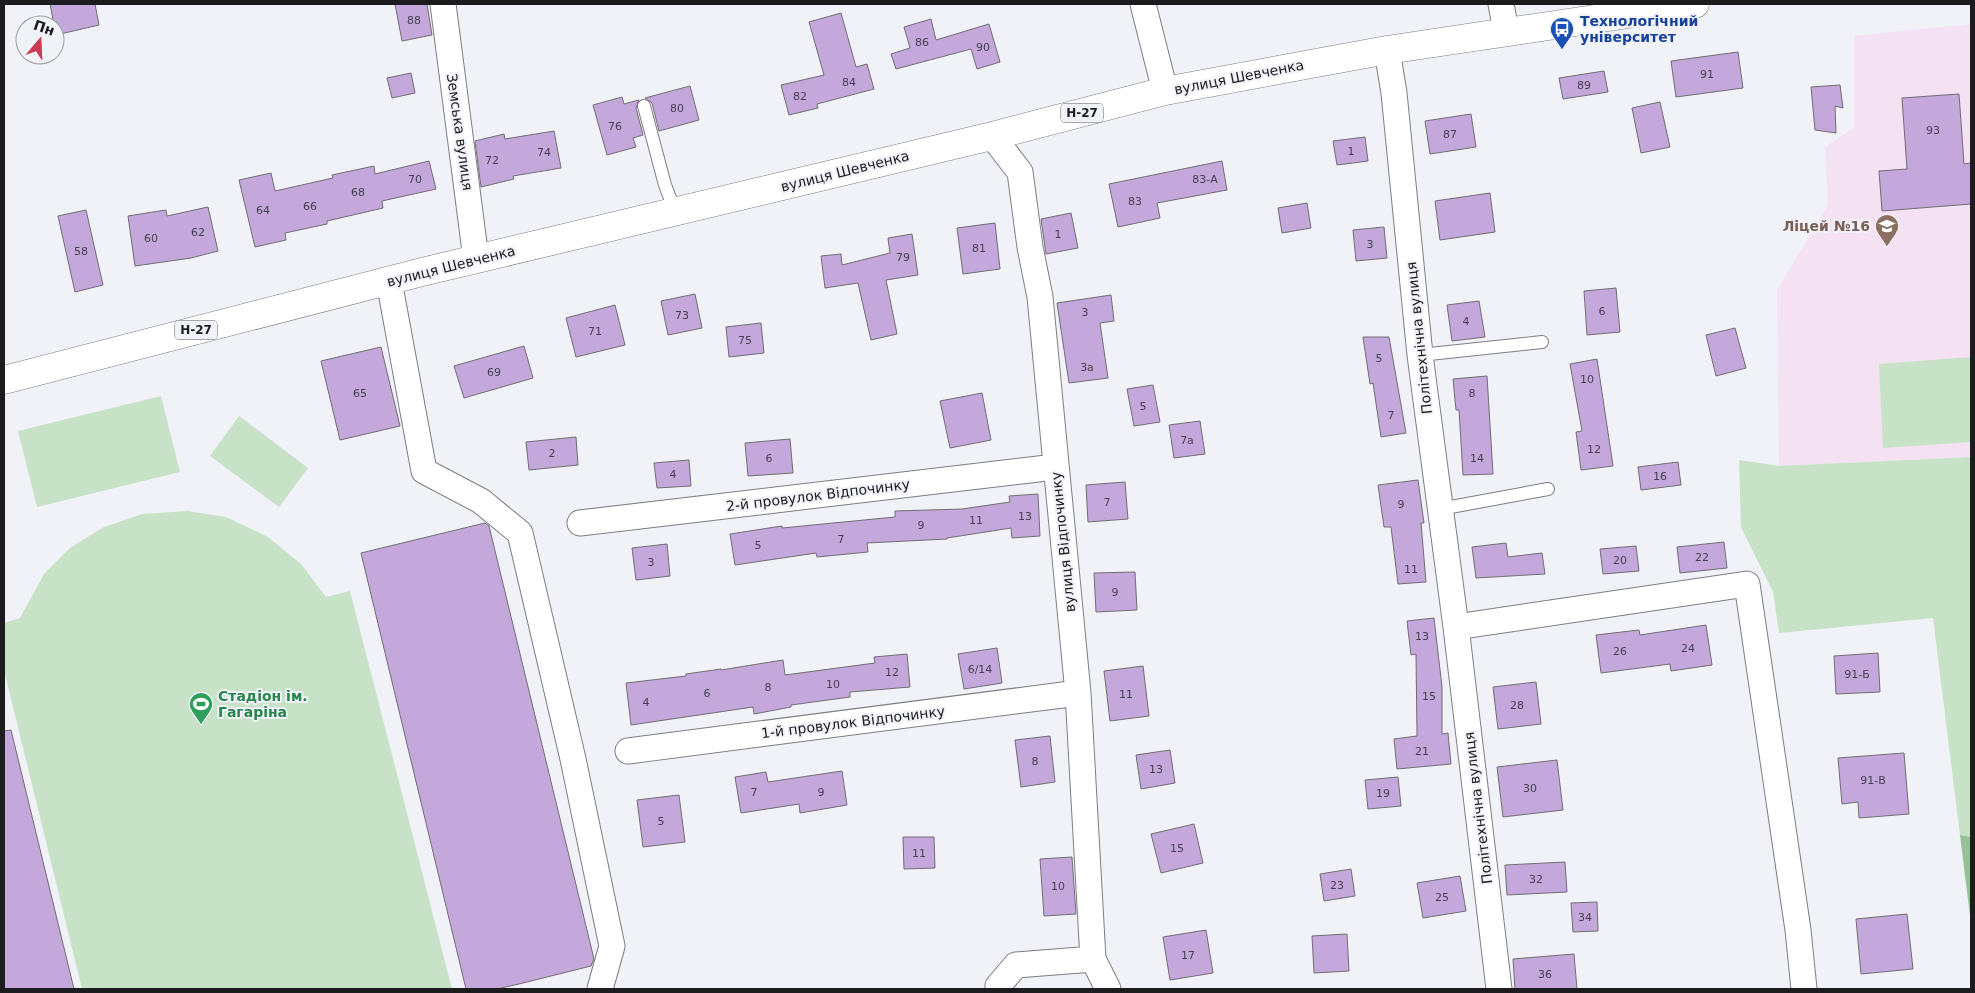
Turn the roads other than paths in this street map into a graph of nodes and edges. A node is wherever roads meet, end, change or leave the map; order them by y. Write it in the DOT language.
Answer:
graph roads {
  1 [pos="443,4"];
  2 [pos="1143,4"];
  3 [pos="1501,4"];
  4 [pos="1695,4"];
  5 [pos="1506,31"];
  6 [pos="1387,50"];
  7 [pos="1165,91"];
  8 [pos="644,106"];
  9 [pos="992,136"];
  10 [pos="675,211"];
  11 [pos="476,259"];
  12 [pos="389,281"];
  13 [pos="1542,342"];
  14 [pos="1420,355"];
  15 [pos="4,380"];
  16 [pos="1055,467"];
  17 [pos="1548,489"];
  18 [pos="1440,509"];
  19 [pos="580,523"];
  20 [pos="1456,627"];
  21 [pos="1078,693"];
  22 [pos="628,751"];
  23 [pos="1093,959"];
  24 [pos="600,989"];
  25 [pos="998,989"];
  26 [pos="1108,989"];
  27 [pos="1499,989"];
  28 [pos="1804,989"];
  1 -- 11 [label="street, Земська вулиця"];
  2 -- 7 [label="street"];
  3 -- 5 [label="street"];
  4 -- 5 [label="main road, вулиця Шевченка / Н-27"];
  5 -- 6 [label="main road, вулиця Шевченка / Н-27"];
  6 -- 7 [label="main road, вулиця Шевченка / Н-27"];
  6 -- 14 [label="street, Політехнічна вулиця"];
  7 -- 9 [label="main road, вулиця Шевченка / Н-27"];
  8 -- 10 [label="lane"];
  9 -- 10 [label="main road, вулиця Шевченка / Н-27"];
  9 -- 16 [label="street, вулиця Відпочинку"];
  10 -- 11 [label="main road, вулиця Шевченка / Н-27"];
  11 -- 12 [label="main road, вулиця Шевченка / Н-27"];
  12 -- 15 [label="main road, вулиця Шевченка / Н-27"];
  12 -- 24 [label="street"];
  13 -- 14 [label="lane"];
  14 -- 18 [label="street, Політехнічна вулиця"];
  16 -- 19 [label="street, 2-й провулок Відпочинку"];
  16 -- 21 [label="street, вулиця Відпочинку"];
  17 -- 18 [label="lane"];
  18 -- 20 [label="street, Політехнічна вулиця"];
  20 -- 27 [label="street, Політехнічна вулиця"];
  20 -- 28 [label="street"];
  21 -- 22 [label="street, 1-й провулок Відпочинку"];
  21 -- 23 [label="street, вулиця Відпочинку"];
  23 -- 25 [label="street"];
  23 -- 26 [label="street, вулиця Відпочинку"];
}
